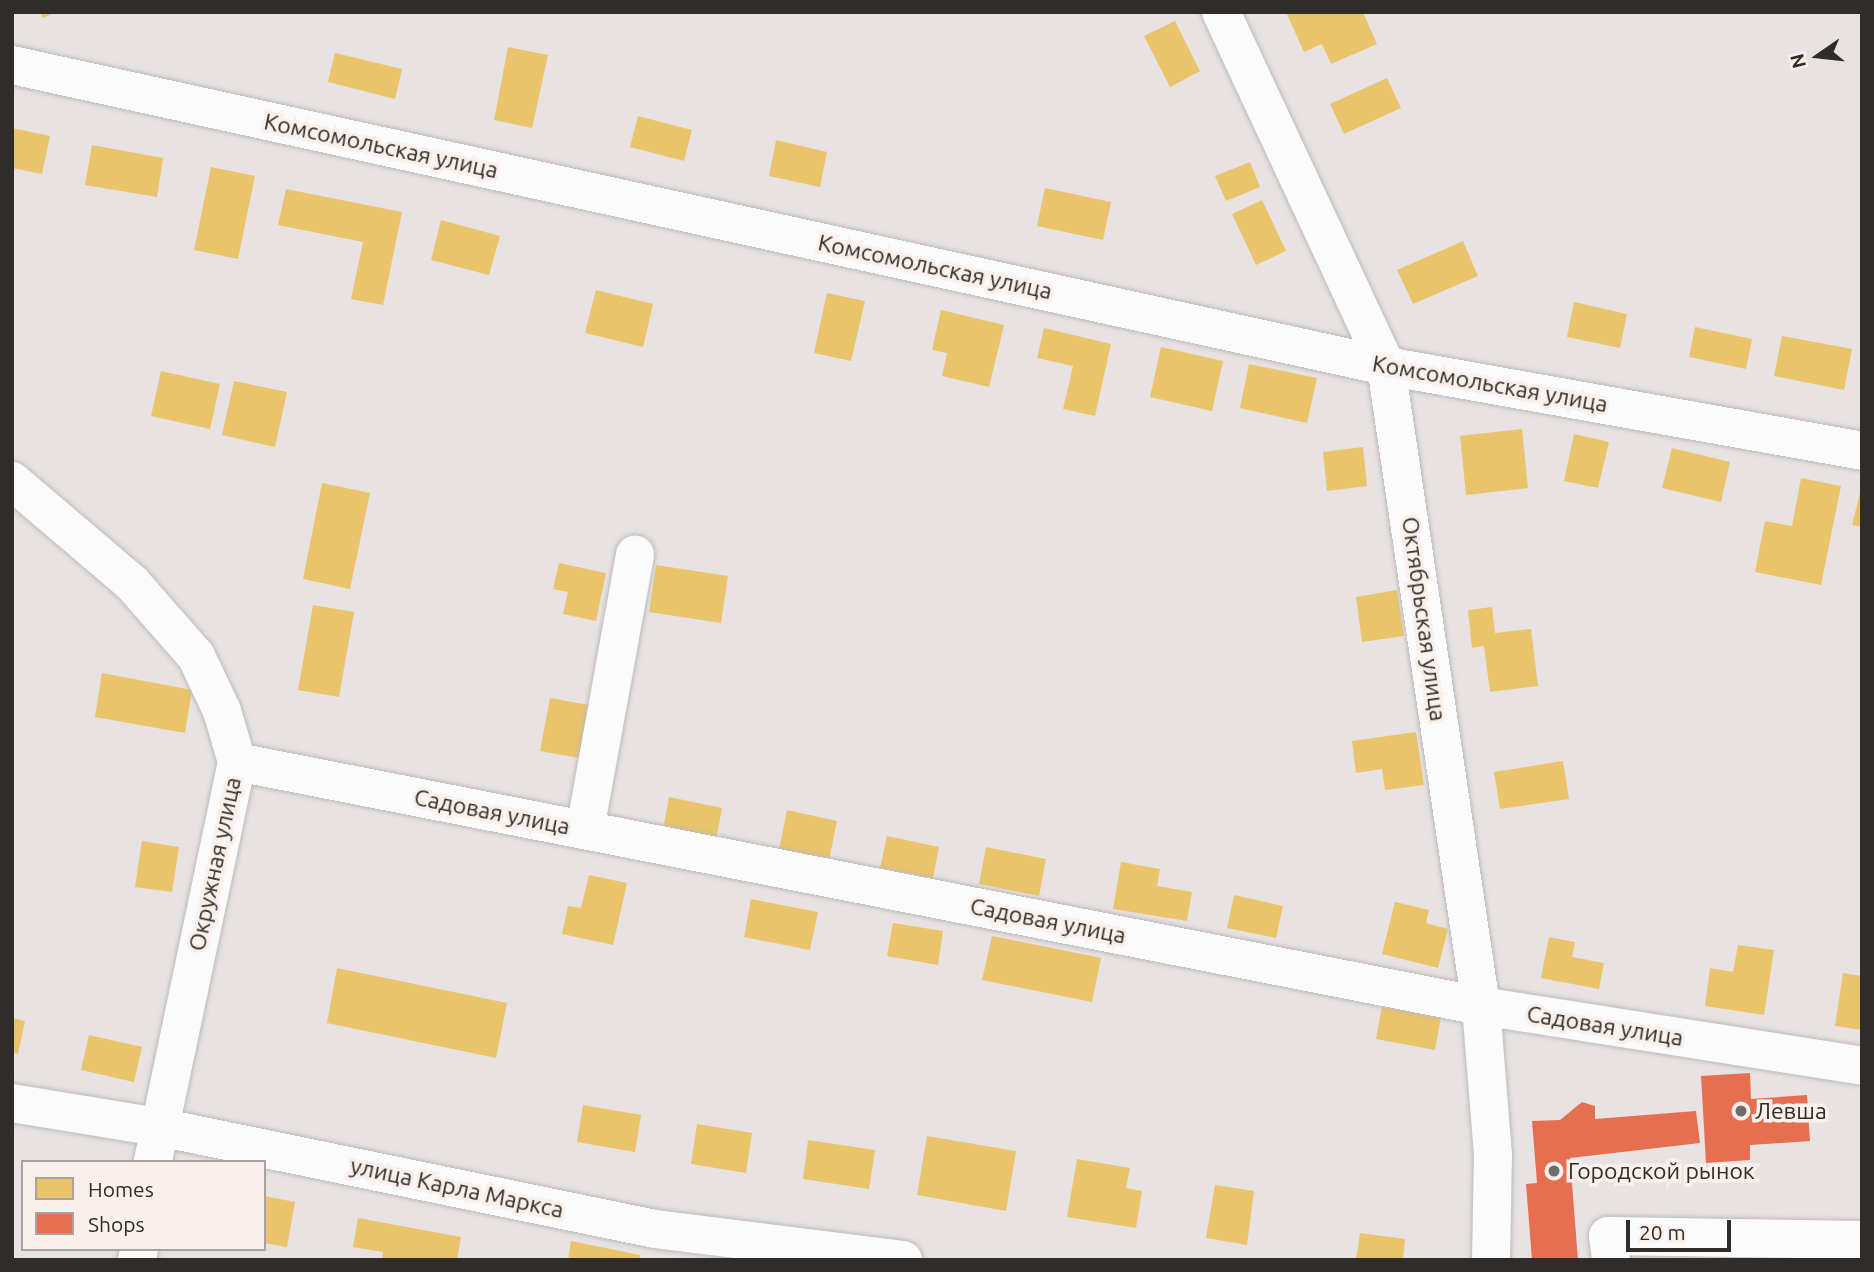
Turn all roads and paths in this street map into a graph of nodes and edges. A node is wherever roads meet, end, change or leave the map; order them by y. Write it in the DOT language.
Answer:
graph roads {
  1 [pos="1221,12"];
  2 [pos="12,65"];
  3 [pos="1386,366"];
  4 [pos="1862,451"];
  5 [pos="12,481"];
  6 [pos="635,554"];
  7 [pos="237,762"];
  8 [pos="585,830"];
  9 [pos="1481,1006"];
  10 [pos="1862,1066"];
  11 [pos="12,1103"];
  12 [pos="156,1145"];
  13 [pos="231,1160"];
  14 [pos="266,1167"];
  15 [pos="1862,1240"];
  16 [pos="653,1244"];
  17 [pos="903,1260"];
  18 [pos="1491,1260"];
  19 [pos="1611,1260"];
  1 -- 3 [label="street, Октябрьская улица"];
  2 -- 3 [label="street, Комсомольская улица"];
  3 -- 4 [label="street, Комсомольская улица"];
  3 -- 9 [label="street, Октябрьская улица"];
  5 -- 7 [label="street, Окружная улица"];
  6 -- 8 [label="street"];
  7 -- 8 [label="street, Садовая улица"];
  7 -- 12 [label="street, Окружная улица"];
  8 -- 9 [label="street, Садовая улица"];
  9 -- 10 [label="street, Садовая улица"];
  9 -- 18 [label="street, Октябрьская улица"];
  11 -- 12 [label="street, улица Карла Маркса"];
  12 -- 13 [label="street, улица Карла Маркса"];
  14 -- 16 [label="street, улица Карла Маркса"];
  15 -- 19 [label="street"];
  16 -- 17 [label="street, улица Карла Маркса"];
}
